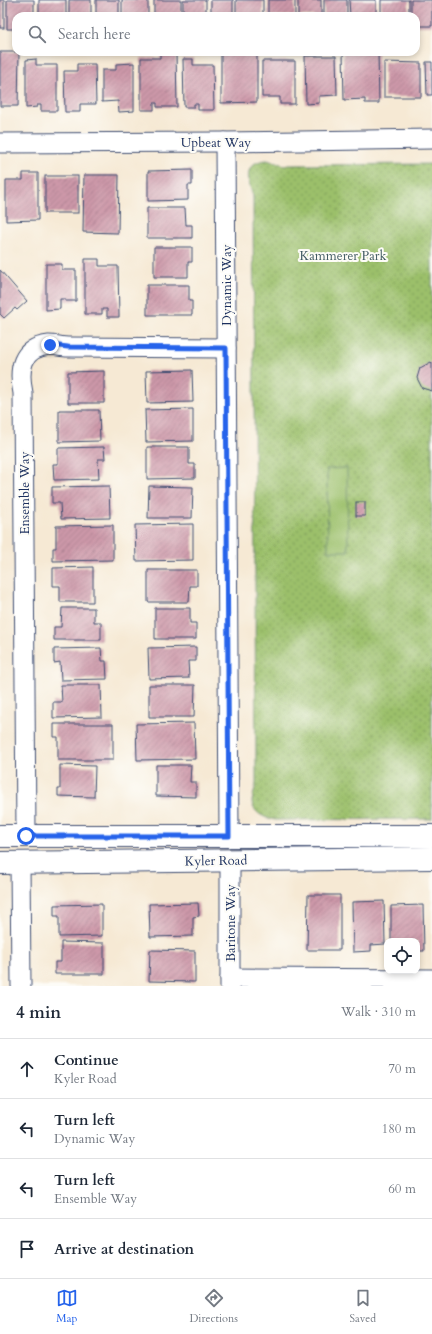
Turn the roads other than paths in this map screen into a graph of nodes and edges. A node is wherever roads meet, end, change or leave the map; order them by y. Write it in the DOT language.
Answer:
graph roads {
  1 [pos="432,139"];
  2 [pos="0,142"];
  3 [pos="225,142"];
  4 [pos="226,348"];
  5 [pos="0,836"];
  6 [pos="26,836"];
  7 [pos="229,836"];
  8 [pos="427,836"];
  9 [pos="432,858"];
  10 [pos="230,860"];
  11 [pos="17,862"];
  12 [pos="432,979"];
  13 [pos="230,982"];
  14 [pos="21,986"];
  1 -- 3 [label="street, Upbeat Way"];
  2 -- 3 [label="street, Upbeat Way"];
  3 -- 4 [label="street, Dynamic Way"];
  4 -- 6 [label="street, Ensemble Way"];
  4 -- 7 [label="street, Dynamic Way"];
  5 -- 6 [label="street, Kyler Road"];
  6 -- 7 [label="street, Kyler Road"];
  7 -- 8 [label="street, Kyler Road"];
  7 -- 11 [label="street"];
  8 -- 10 [label="street"];
  9 -- 10 [label="street, Kyler Road"];
  10 -- 11 [label="street, Kyler Road"];
  10 -- 13 [label="street, Baritone Way"];
  11 -- 14 [label="street"];
  12 -- 13 [label="street"];
}
